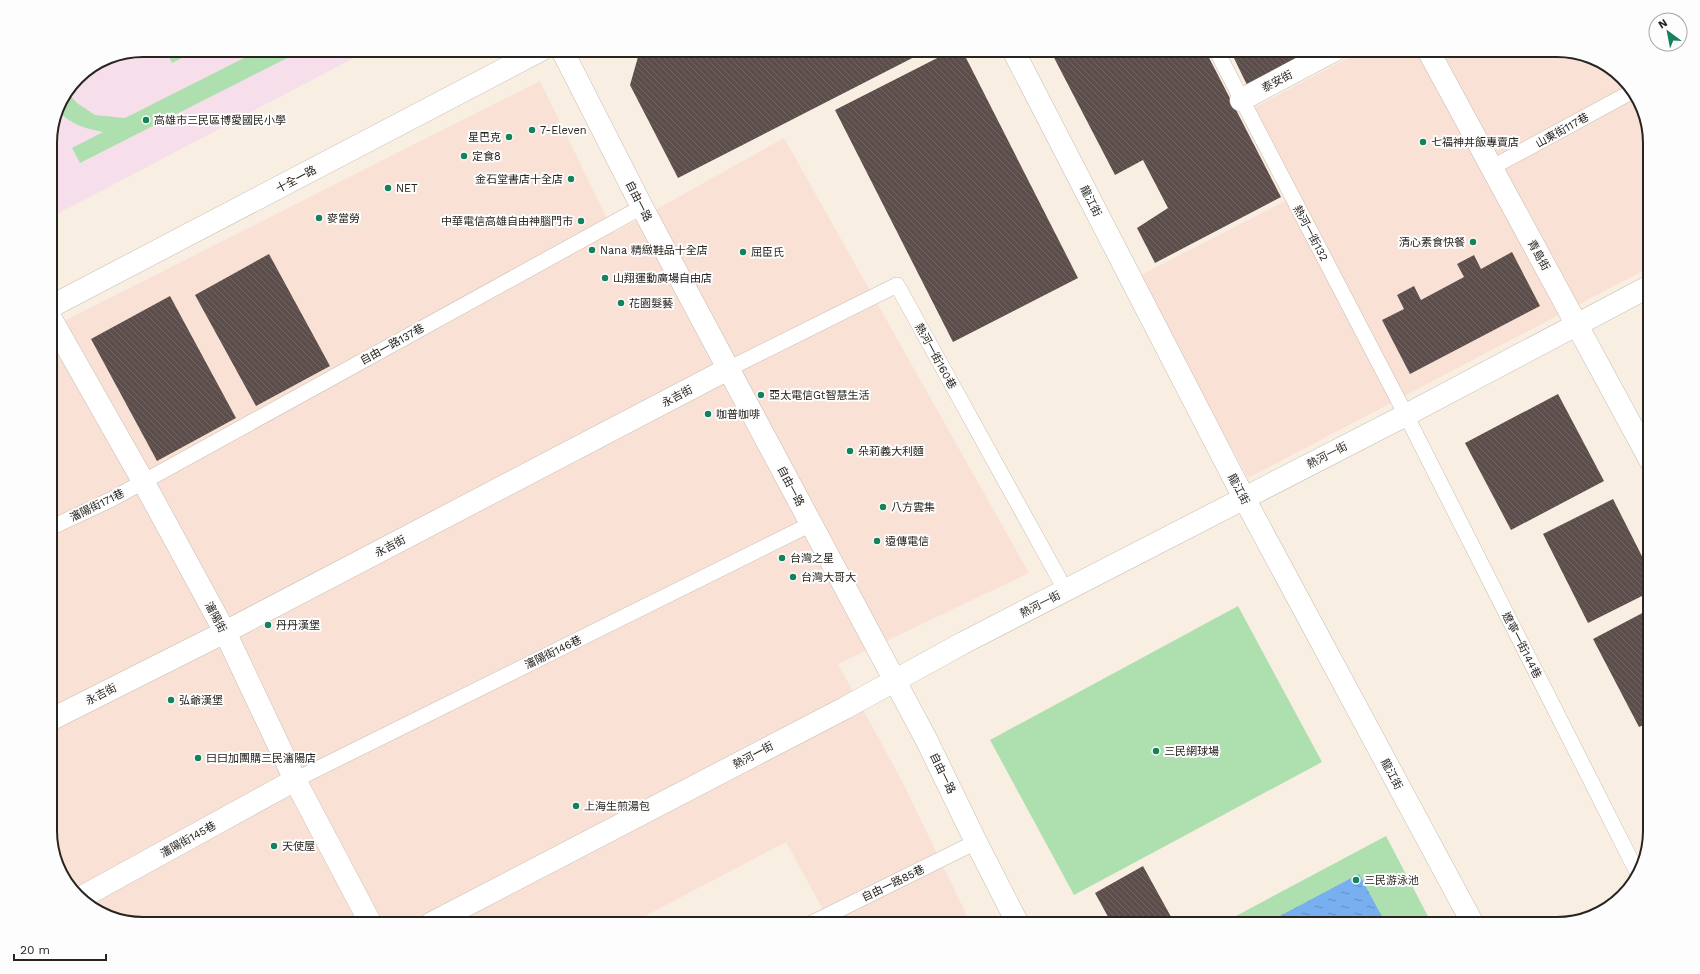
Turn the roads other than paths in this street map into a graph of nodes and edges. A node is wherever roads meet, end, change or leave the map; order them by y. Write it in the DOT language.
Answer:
graph roads {
  1 [pos="528,57"];
  2 [pos="566,57"];
  3 [pos="1017,57"];
  4 [pos="1220,57"];
  5 [pos="1322,57"];
  6 [pos="1432,57"];
  7 [pos="1628,94"];
  8 [pos="1241,100"];
  9 [pos="1491,168"];
  10 [pos="642,208"];
  11 [pos="1643,290"];
  12 [pos="57,304"];
  13 [pos="1577,324"];
  14 [pos="57,329"];
  15 [pos="728,369"];
  16 [pos="1406,415"];
  17 [pos="1643,447"];
  18 [pos="143,481"];
  19 [pos="1244,498"];
  20 [pos="812,524"];
  21 [pos="57,525"];
  22 [pos="1066,591"];
  23 [pos="225,632"];
  24 [pos="895,681"];
  25 [pos="57,716"];
  26 [pos="295,780"];
  27 [pos="976,842"];
  28 [pos="1634,867"];
  29 [pos="87,896"];
  30 [pos="367,917"];
  31 [pos="443,917"];
  32 [pos="824,917"];
  33 [pos="1014,917"];
  34 [pos="1469,917"];
  1 -- 12 [label="street, 十全一路"];
  2 -- 10 [label="street, 自由一路"];
  3 -- 19 [label="street, 龍江街"];
  4 -- 8 [label="lane, 熱河一街132"];
  5 -- 8 [label="street, 泰安街"];
  6 -- 9 [label="street, 青島街"];
  7 -- 9 [label="lane, 山東街117巷"];
  8 -- 16 [label="lane, 熱河一街132"];
  9 -- 13 [label="street, 青島街"];
  10 -- 15 [label="street, 自由一路"];
  10 -- 18 [label="lane, 自由一路137巷"];
  11 -- 13 [label="street, 熱河一街"];
  13 -- 16 [label="street, 熱河一街"];
  13 -- 17 [label="street, 青島街"];
  14 -- 18 [label="street, 瀋陽街"];
  15 -- 20 [label="street, 自由一路"];
  15 -- 22 [label="lane, 熱河一街160巷"];
  15 -- 23 [label="street, 永吉街"];
  16 -- 19 [label="street, 熱河一街"];
  16 -- 28 [label="lane, 遼寧一街144巷"];
  18 -- 21 [label="lane, 瀋陽街171巷"];
  18 -- 23 [label="street, 瀋陽街"];
  19 -- 22 [label="street, 熱河一街"];
  19 -- 34 [label="street, 龍江街"];
  20 -- 24 [label="street, 自由一路"];
  20 -- 26 [label="lane, 瀋陽街146巷"];
  22 -- 24 [label="street, 熱河一街"];
  23 -- 25 [label="street, 永吉街"];
  23 -- 26 [label="street, 瀋陽街"];
  24 -- 27 [label="street, 自由一路"];
  24 -- 31 [label="street, 熱河一街"];
  26 -- 29 [label="street, 瀋陽街145巷"];
  26 -- 30 [label="street, 瀋陽街"];
  27 -- 32 [label="lane, 自由一路85巷"];
  27 -- 33 [label="street, 自由一路"];
}
